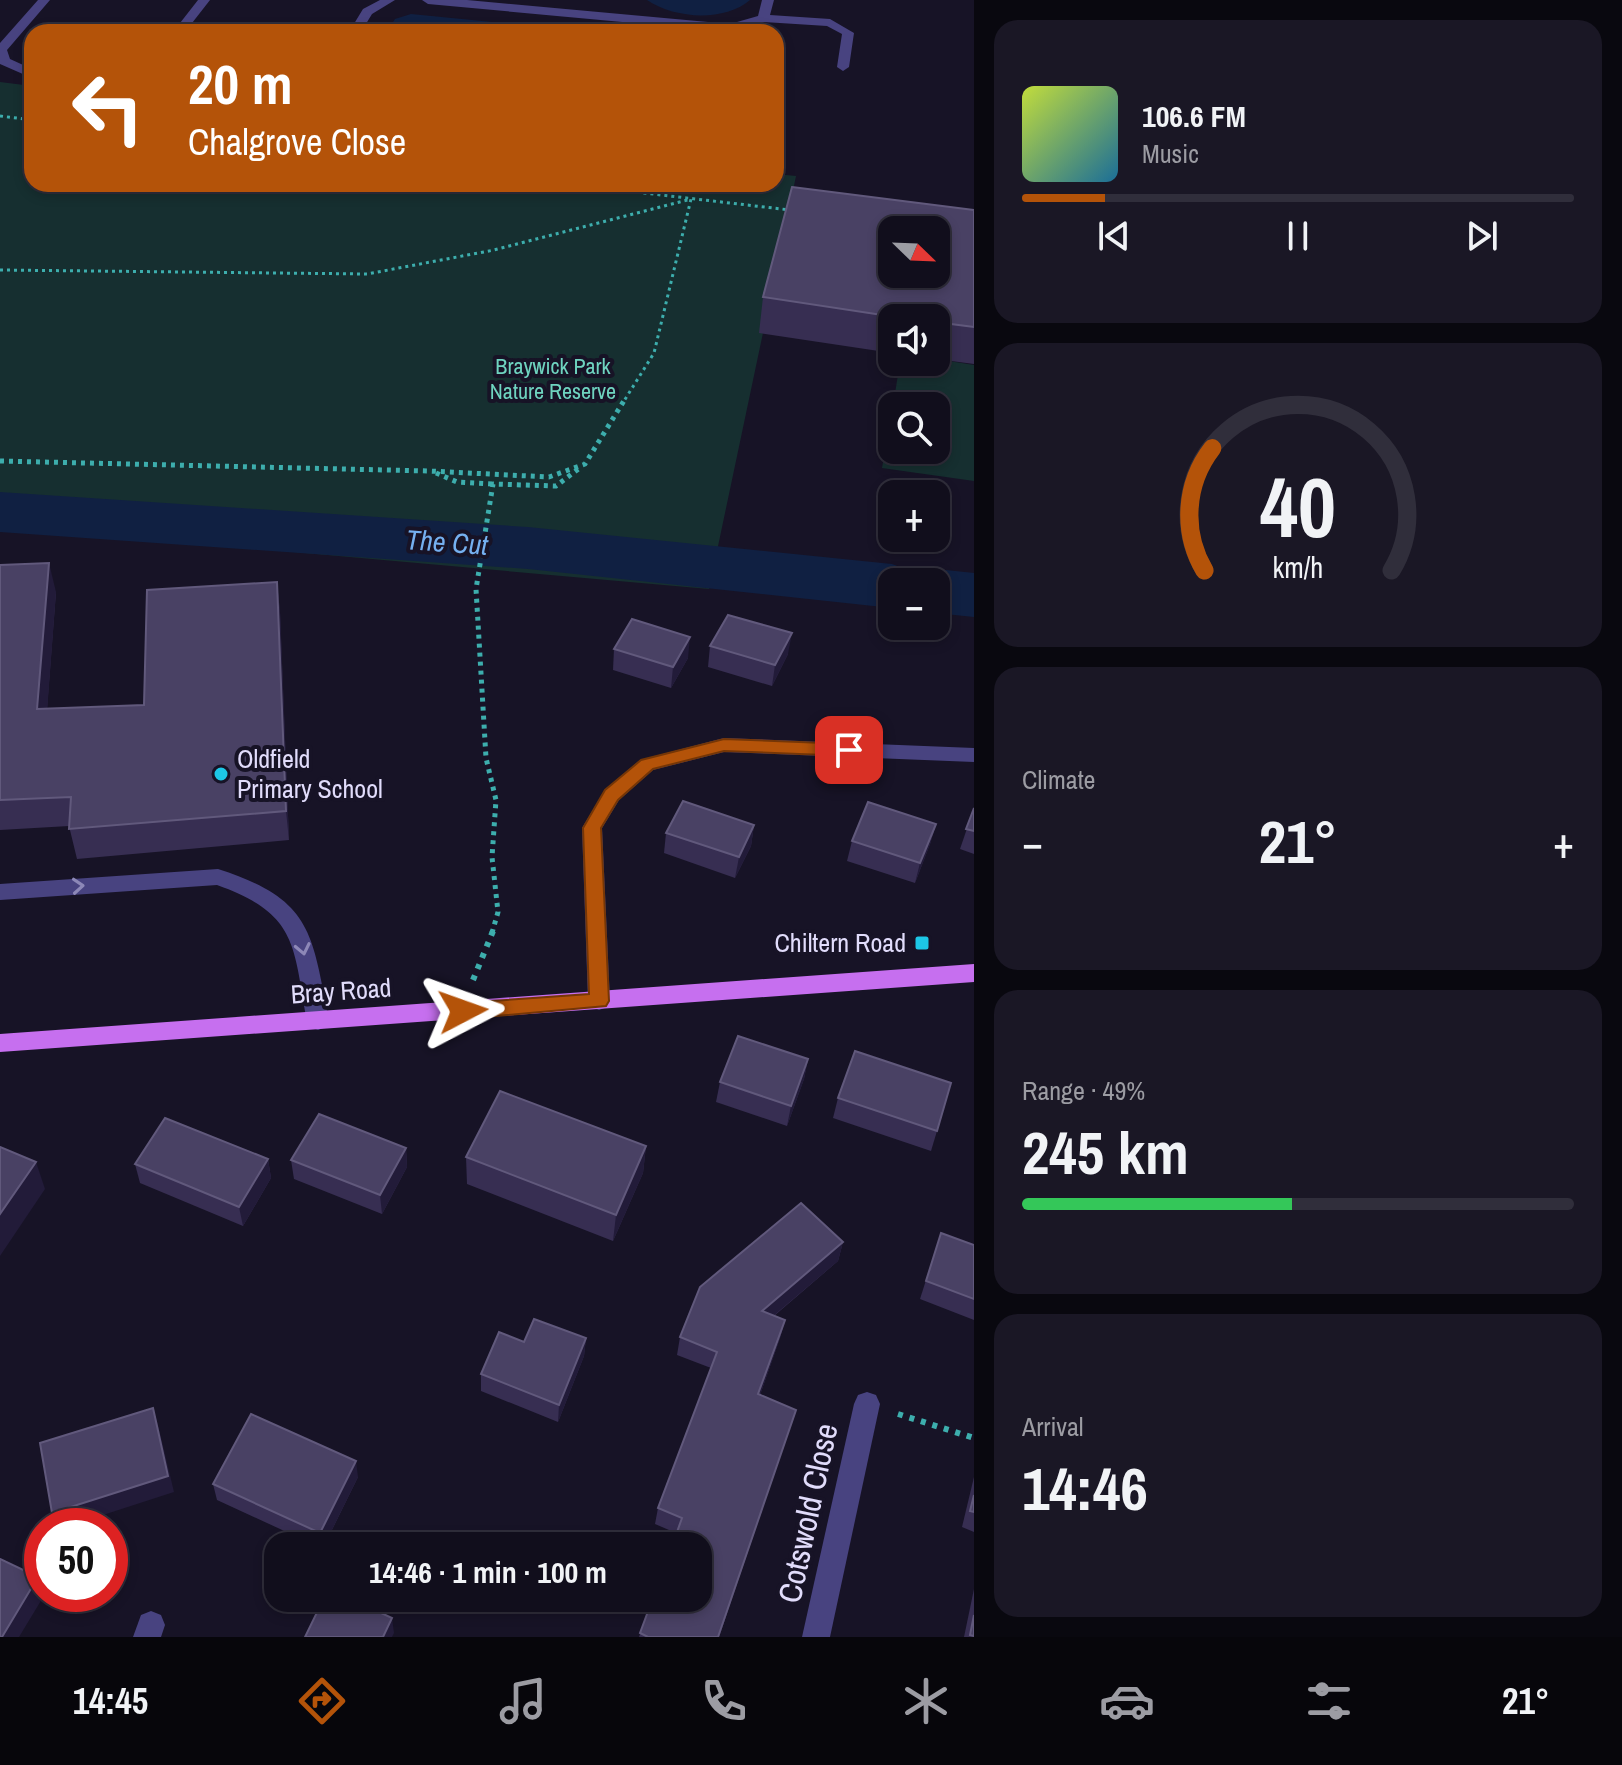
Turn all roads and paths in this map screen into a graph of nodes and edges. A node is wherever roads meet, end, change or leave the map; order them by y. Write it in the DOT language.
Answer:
graph roads {
  1 [pos="44,0"];
  2 [pos="204,0"];
  3 [pos="389,0"];
  4 [pos="428,0"];
  5 [pos="768,0"];
  6 [pos="763,18"];
  7 [pos="185,24"];
  8 [pos="360,24"];
  9 [pos="688,24"];
  10 [pos="744,24"];
  11 [pos="843,67"];
  12 [pos="24,70"];
  13 [pos="0,116"];
  14 [pos="24,119"];
  15 [pos="633,192"];
  16 [pos="691,199"];
  17 [pos="790,210"];
  18 [pos="0,270"];
  19 [pos="0,461"];
  20 [pos="585,464"];
  21 [pos="429,471"];
  22 [pos="493,484"];
  23 [pos="974,755"];
  24 [pos="0,892"];
  25 [pos="974,973"];
  26 [pos="599,1001"];
  27 [pos="463,1011"];
  28 [pos="318,1021"];
  29 [pos="0,1043"];
  30 [pos="867,1404"];
  31 [pos="974,1438"];
  32 [pos="816,1637"];
  1 -- 12 [label="street"];
  2 -- 7 [label="street"];
  3 -- 8 [label="street"];
  4 -- 9 [label="street"];
  5 -- 6 [label="street"];
  6 -- 10 [label="street"];
  6 -- 11 [label="street"];
  13 -- 14 [label="path"];
  15 -- 16 [label="path"];
  16 -- 17 [label="path"];
  16 -- 18 [label="path"];
  16 -- 20 [label="path"];
  19 -- 21 [label="path"];
  20 -- 21 [label="path"];
  20 -- 22 [label="path"];
  21 -- 22 [label="path"];
  22 -- 27 [label="path"];
  23 -- 26 [label="street"];
  24 -- 28 [label="street, one-way"];
  25 -- 26 [label="main road, Bray Road"];
  26 -- 27 [label="main road, Bray Road"];
  27 -- 28 [label="main road, Bray Road"];
  28 -- 29 [label="main road, Bray Road"];
  30 -- 31 [label="path"];
  30 -- 32 [label="street, Cotswold Close"];
}
